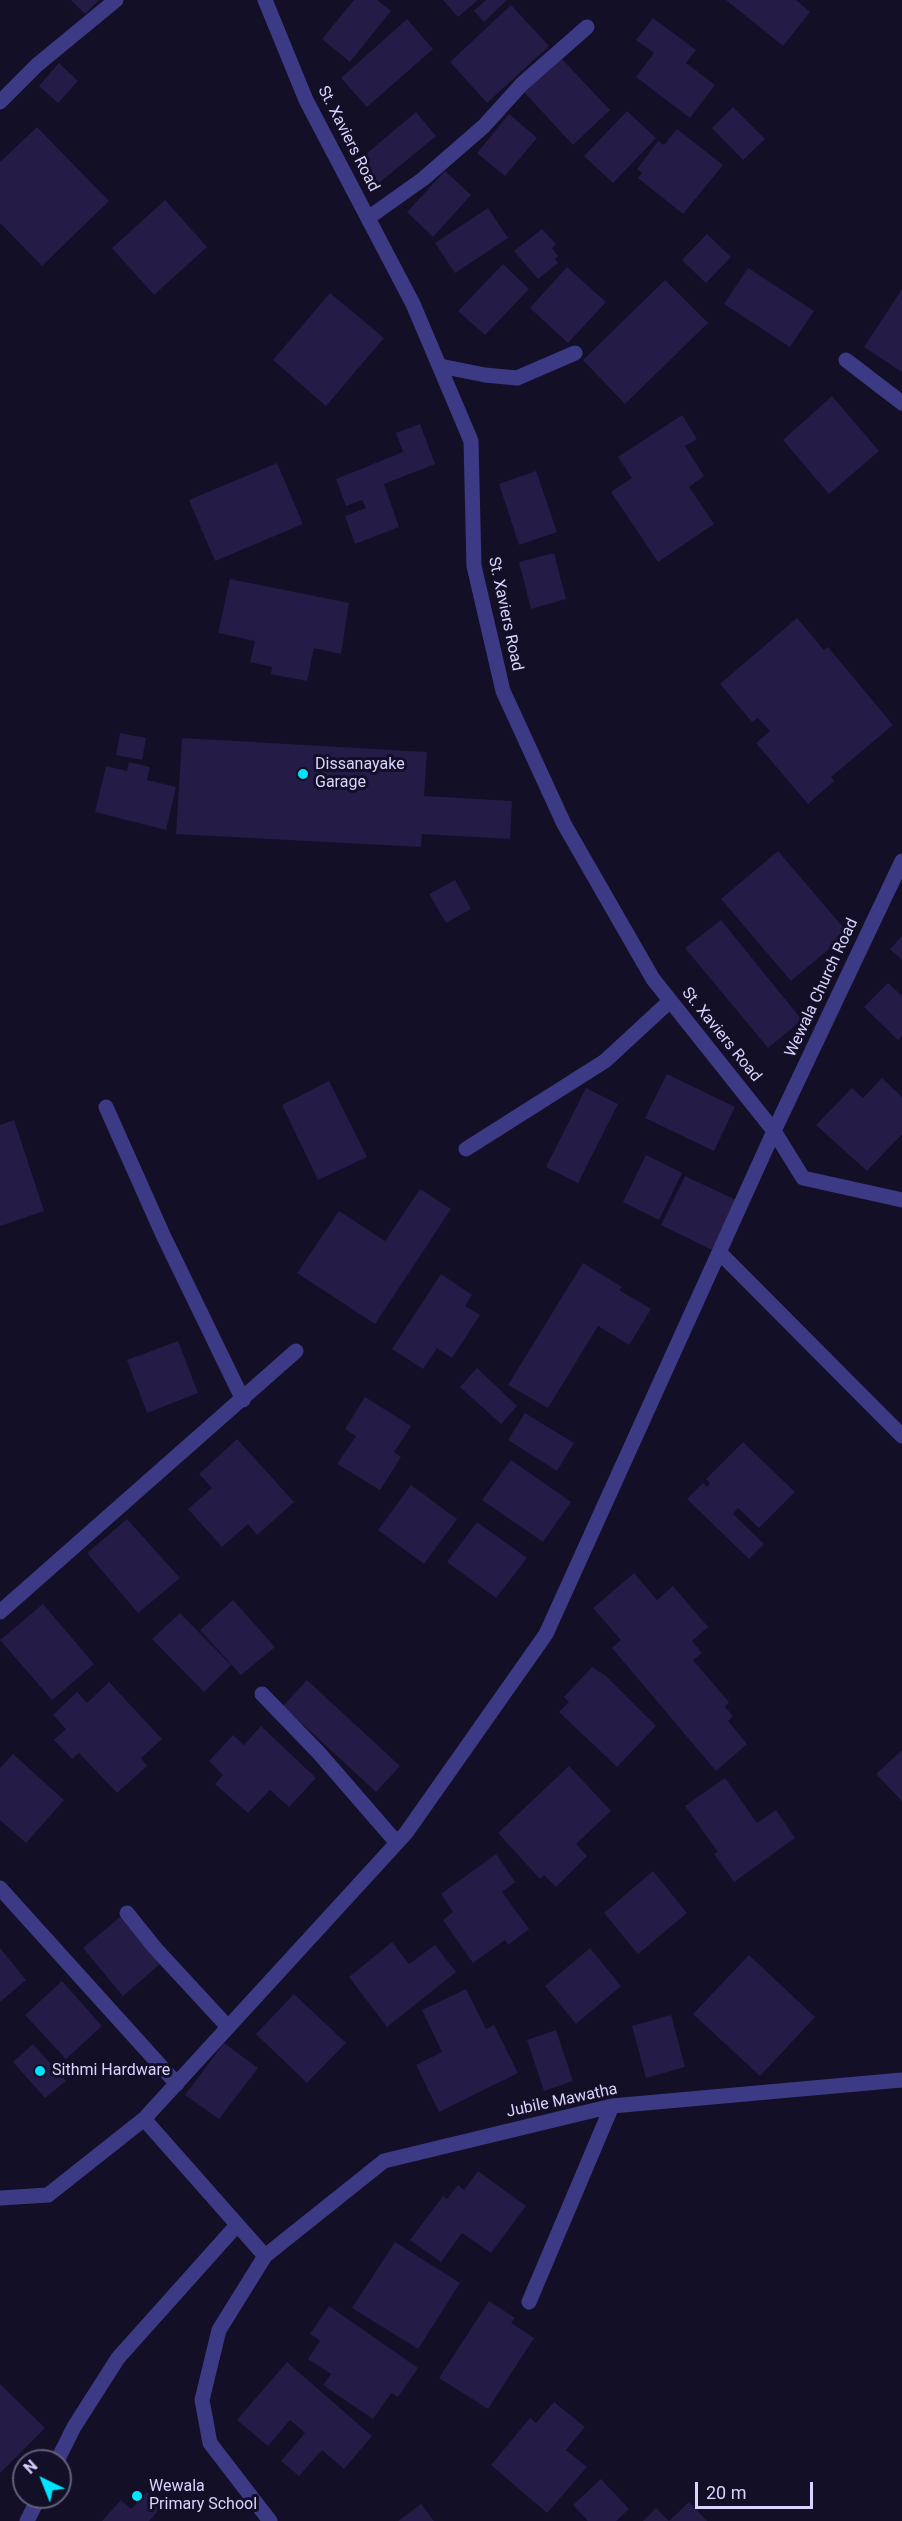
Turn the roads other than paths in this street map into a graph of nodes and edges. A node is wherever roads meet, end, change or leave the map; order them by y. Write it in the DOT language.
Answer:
graph roads {
  1 [pos="116,0"];
  2 [pos="264,0"];
  3 [pos="587,27"];
  4 [pos="0,102"];
  5 [pos="368,218"];
  6 [pos="575,353"];
  7 [pos="846,360"];
  8 [pos="440,366"];
  9 [pos="902,403"];
  10 [pos="902,861"];
  11 [pos="670,1001"];
  12 [pos="106,1107"];
  13 [pos="774,1131"];
  14 [pos="466,1149"];
  15 [pos="902,1200"];
  16 [pos="719,1252"];
  17 [pos="296,1351"];
  18 [pos="243,1400"];
  19 [pos="902,1436"];
  20 [pos="0,1612"];
  21 [pos="262,1694"];
  22 [pos="397,1843"];
  23 [pos="0,1888"];
  24 [pos="127,1913"];
  25 [pos="228,2027"];
  26 [pos="902,2080"];
  27 [pos="177,2084"];
  28 [pos="612,2106"];
  29 [pos="144,2119"];
  30 [pos="0,2198"];
  31 [pos="237,2225"];
  32 [pos="265,2256"];
  33 [pos="529,2302"];
  34 [pos="63,2449"];
  35 [pos="270,2521"];
  1 -- 4 [label="street"];
  2 -- 5 [label="street, St. Xaviers Road"];
  3 -- 5 [label="street"];
  5 -- 8 [label="street, St. Xaviers Road"];
  6 -- 8 [label="street"];
  7 -- 9 [label="street"];
  8 -- 11 [label="street, St. Xaviers Road"];
  10 -- 13 [label="street, Wewala Church Road"];
  11 -- 13 [label="street, St. Xaviers Road"];
  11 -- 14 [label="street"];
  12 -- 18 [label="street"];
  13 -- 15 [label="street, St. Xaviers Road"];
  13 -- 16 [label="street, Wewala Church Road"];
  16 -- 19 [label="street"];
  16 -- 22 [label="street, Wewala Church Road"];
  17 -- 18 [label="street"];
  18 -- 20 [label="street"];
  21 -- 22 [label="street"];
  22 -- 25 [label="street, Wewala Church Road"];
  23 -- 27 [label="street"];
  24 -- 25 [label="street"];
  25 -- 27 [label="street, Wewala Church Road"];
  26 -- 28 [label="street, Jubile Mawatha"];
  27 -- 29 [label="street, Wewala Church Road"];
  28 -- 32 [label="street, Jubile Mawatha"];
  28 -- 33 [label="street"];
  29 -- 30 [label="street, Wewala Church Road"];
  29 -- 31 [label="street"];
  31 -- 32 [label="street"];
  31 -- 34 [label="street"];
  32 -- 35 [label="street, Jubile Mawatha"];
}
